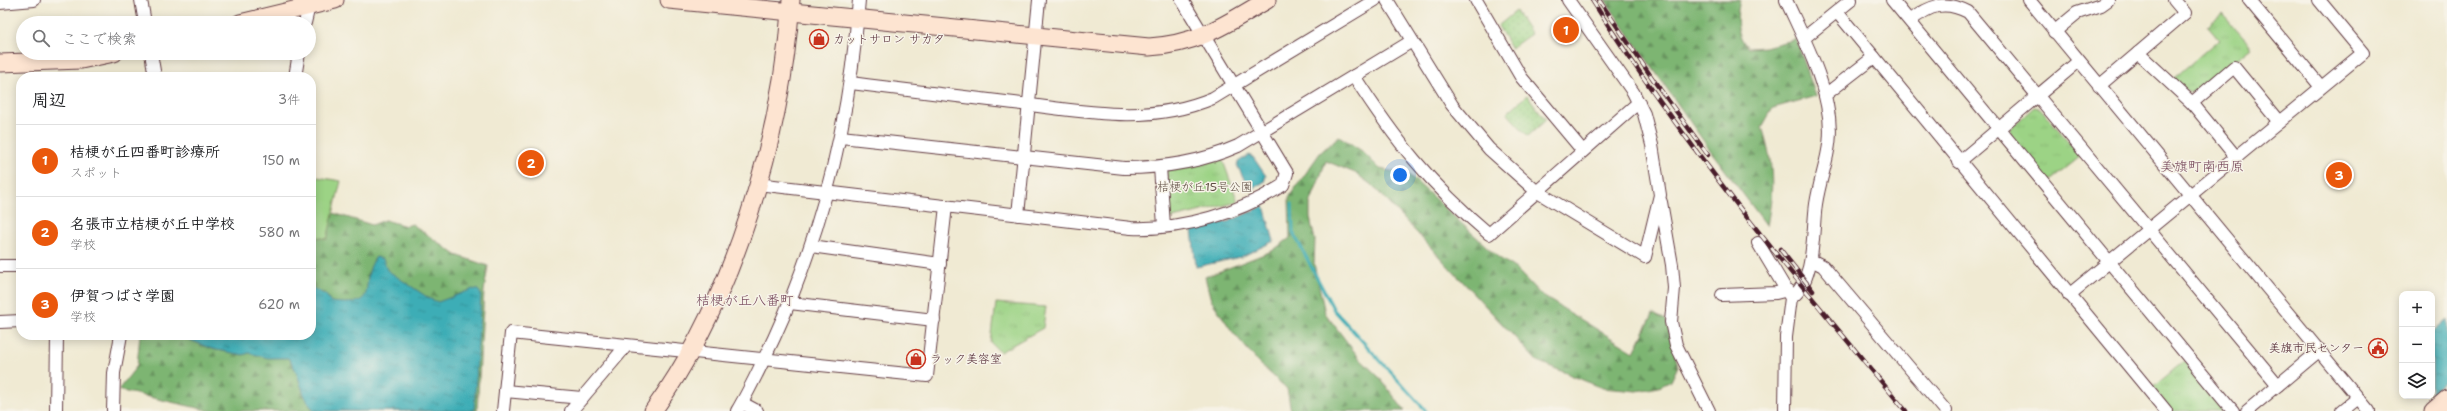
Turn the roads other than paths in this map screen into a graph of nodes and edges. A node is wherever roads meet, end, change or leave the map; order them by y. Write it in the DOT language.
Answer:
graph roads {
  1 [pos="34,0"];
  2 [pos="141,0"];
  3 [pos="335,0"];
  4 [pos="669,0"];
  5 [pos="860,0"];
  6 [pos="1039,0"];
  7 [pos="1182,0"];
  8 [pos="1267,0"];
  9 [pos="1375,0"];
  10 [pos="1387,0"];
  11 [pos="1476,0"];
  12 [pos="1568,0"];
  13 [pos="1786,0"];
  14 [pos="1851,0"];
  15 [pos="1892,0"];
  16 [pos="2029,0"];
  17 [pos="2108,0"];
  18 [pos="2174,0"];
  19 [pos="2249,0"];
  20 [pos="2319,0"];
  21 [pos="0,3"];
  22 [pos="308,3"];
  23 [pos="727,3"];
  24 [pos="790,6"];
  25 [pos="1837,12"];
  26 [pos="144,16"];
  27 [pos="264,16"];
  28 [pos="306,16"];
  29 [pos="858,18"];
  30 [pos="1910,21"];
  31 [pos="2054,32"];
  32 [pos="1035,36"];
  33 [pos="1204,36"];
  34 [pos="1804,38"];
  35 [pos="1412,41"];
  36 [pos="2138,53"];
  37 [pos="1874,58"];
  38 [pos="81,60"];
  39 [pos="151,60"];
  40 [pos="298,60"];
  41 [pos="2079,61"];
  42 [pos="0,63"];
  43 [pos="154,72"];
  44 [pos="296,72"];
  45 [pos="1354,76"];
  46 [pos="851,83"];
  47 [pos="1234,86"];
  48 [pos="2099,86"];
  49 [pos="2321,87"];
  50 [pos="1825,95"];
  51 [pos="2038,97"];
  52 [pos="1639,102"];
  53 [pos="2192,102"];
  54 [pos="1028,104"];
  55 [pos="2279,122"];
  56 [pos="2000,128"];
  57 [pos="1263,133"];
  58 [pos="841,137"];
  59 [pos="1582,150"];
  60 [pos="1022,156"];
  61 [pos="2236,157"];
  62 [pos="1959,162"];
  63 [pos="1160,167"];
  64 [pos="757,184"];
  65 [pos="1536,191"];
  66 [pos="828,192"];
  67 [pos="1660,195"];
  68 [pos="2190,195"];
  69 [pos="946,206"];
  70 [pos="1018,215"];
  71 [pos="1164,226"];
  72 [pos="2149,230"];
  73 [pos="1758,243"];
  74 [pos="811,246"];
  75 [pos="1811,260"];
  76 [pos="2109,263"];
  77 [pos="940,264"];
  78 [pos="0,266"];
  79 [pos="16,266"];
  80 [pos="1789,294"];
  81 [pos="1722,295"];
  82 [pos="2070,295"];
  83 [pos="790,303"];
  84 [pos="934,320"];
  85 [pos="16,321"];
  86 [pos="0,322"];
  87 [pos="57,340"];
  88 [pos="120,340"];
  89 [pos="626,346"];
  90 [pos="2320,350"];
  91 [pos="690,352"];
  92 [pos="764,359"];
  93 [pos="2278,385"];
  94 [pos="505,391"];
  95 [pos="582,398"];
  96 [pos="2358,398"];
  97 [pos="2447,399"];
  98 [pos="739,407"];
  99 [pos="56,411"];
  100 [pos="113,411"];
  101 [pos="503,411"];
  102 [pos="571,411"];
  103 [pos="653,411"];
  104 [pos="757,411"];
  105 [pos="1709,411"];
  106 [pos="1785,411"];
  107 [pos="1946,411"];
  108 [pos="2166,411"];
  109 [pos="2233,411"];
  110 [pos="2247,411"];
  111 [pos="2342,411"];
  112 [pos="2369,411"];
  113 [pos="2432,411"];
  1 -- 21 [label="street"];
  2 -- 26 [label="street"];
  3 -- 22 [label="street"];
  4 -- 23 [label="street"];
  5 -- 29 [label="street"];
  6 -- 32 [label="street"];
  7 -- 33 [label="street"];
  8 -- 33 [label="street"];
  9 -- 47 [label="street"];
  10 -- 35 [label="street"];
  11 -- 59 [label="street"];
  12 -- 52 [label="street"];
  13 -- 34 [label="street"];
  14 -- 25 [label="street"];
  15 -- 30 [label="street"];
  16 -- 31 [label="street"];
  17 -- 31 [label="street"];
  18 -- 36 [label="street"];
  19 -- 49 [label="street"];
  20 -- 49 [label="street"];
  22 -- 27 [label="street"];
  22 -- 28 [label="street"];
  23 -- 24 [label="street"];
  24 -- 29 [label="street"];
  24 -- 64 [label="street"];
  25 -- 34 [label="street"];
  25 -- 37 [label="street"];
  29 -- 32 [label="street"];
  29 -- 46 [label="street"];
  30 -- 51 [label="street"];
  30 -- 56 [label="street"];
  31 -- 41 [label="street"];
  32 -- 33 [label="street"];
  32 -- 54 [label="street"];
  33 -- 47 [label="street"];
  34 -- 50 [label="street"];
  35 -- 45 [label="street"];
  35 -- 65 [label="street"];
  36 -- 48 [label="street"];
  36 -- 53 [label="street"];
  37 -- 50 [label="street"];
  37 -- 62 [label="street"];
  38 -- 42 [label="street"];
  39 -- 43 [label="street"];
  40 -- 44 [label="street"];
  41 -- 48 [label="street"];
  41 -- 51 [label="street"];
  45 -- 57 [label="street"];
  45 -- 65 [label="street"];
  46 -- 54 [label="street"];
  46 -- 58 [label="street"];
  47 -- 54 [label="street"];
  47 -- 57 [label="street"];
  48 -- 68 [label="street"];
  49 -- 55 [label="street"];
  50 -- 75 [label="street"];
  51 -- 56 [label="street"];
  51 -- 72 [label="street"];
  52 -- 59 [label="street"];
  52 -- 67 [label="street"];
  53 -- 55 [label="street"];
  53 -- 61 [label="street"];
  54 -- 60 [label="street"];
  55 -- 61 [label="street"];
  56 -- 62 [label="street"];
  56 -- 76 [label="street"];
  57 -- 63 [label="street"];
  57 -- 71 [label="street"];
  58 -- 60 [label="street"];
  58 -- 66 [label="street"];
  59 -- 65 [label="street"];
  60 -- 63 [label="street"];
  60 -- 70 [label="street"];
  61 -- 68 [label="street"];
  62 -- 82 [label="street"];
  63 -- 71 [label="street"];
  64 -- 66 [label="street"];
  64 -- 91 [label="street"];
  65 -- 67 [label="street"];
  66 -- 69 [label="street"];
  66 -- 74 [label="street"];
  67 -- 105 [label="street"];
  68 -- 72 [label="street"];
  68 -- 90 [label="street"];
  69 -- 70 [label="street"];
  69 -- 77 [label="street"];
  70 -- 71 [label="street"];
  72 -- 76 [label="street"];
  72 -- 93 [label="street"];
  73 -- 80 [label="street"];
  74 -- 77 [label="street"];
  74 -- 83 [label="street"];
  75 -- 80 [label="street"];
  75 -- 107 [label="street"];
  76 -- 82 [label="street"];
  76 -- 109 [label="street"];
  77 -- 84 [label="street"];
  78 -- 79 [label="street"];
  80 -- 81 [label="street"];
  80 -- 106 [label="street"];
  82 -- 108 [label="street"];
  83 -- 84 [label="street"];
  83 -- 92 [label="street"];
  84 -- 92 [label="street"];
  85 -- 86 [label="street"];
  87 -- 99 [label="street"];
  88 -- 100 [label="street"];
  89 -- 91 [label="street"];
  89 -- 94 [label="street"];
  89 -- 95 [label="street"];
  90 -- 93 [label="street"];
  90 -- 96 [label="street"];
  91 -- 92 [label="street"];
  91 -- 103 [label="street"];
  92 -- 98 [label="street"];
  93 -- 110 [label="street"];
  94 -- 95 [label="street"];
  94 -- 101 [label="street"];
  95 -- 102 [label="street"];
  96 -- 111 [label="street"];
  96 -- 112 [label="street"];
  97 -- 113 [label="street"];
  98 -- 104 [label="street"];
}
